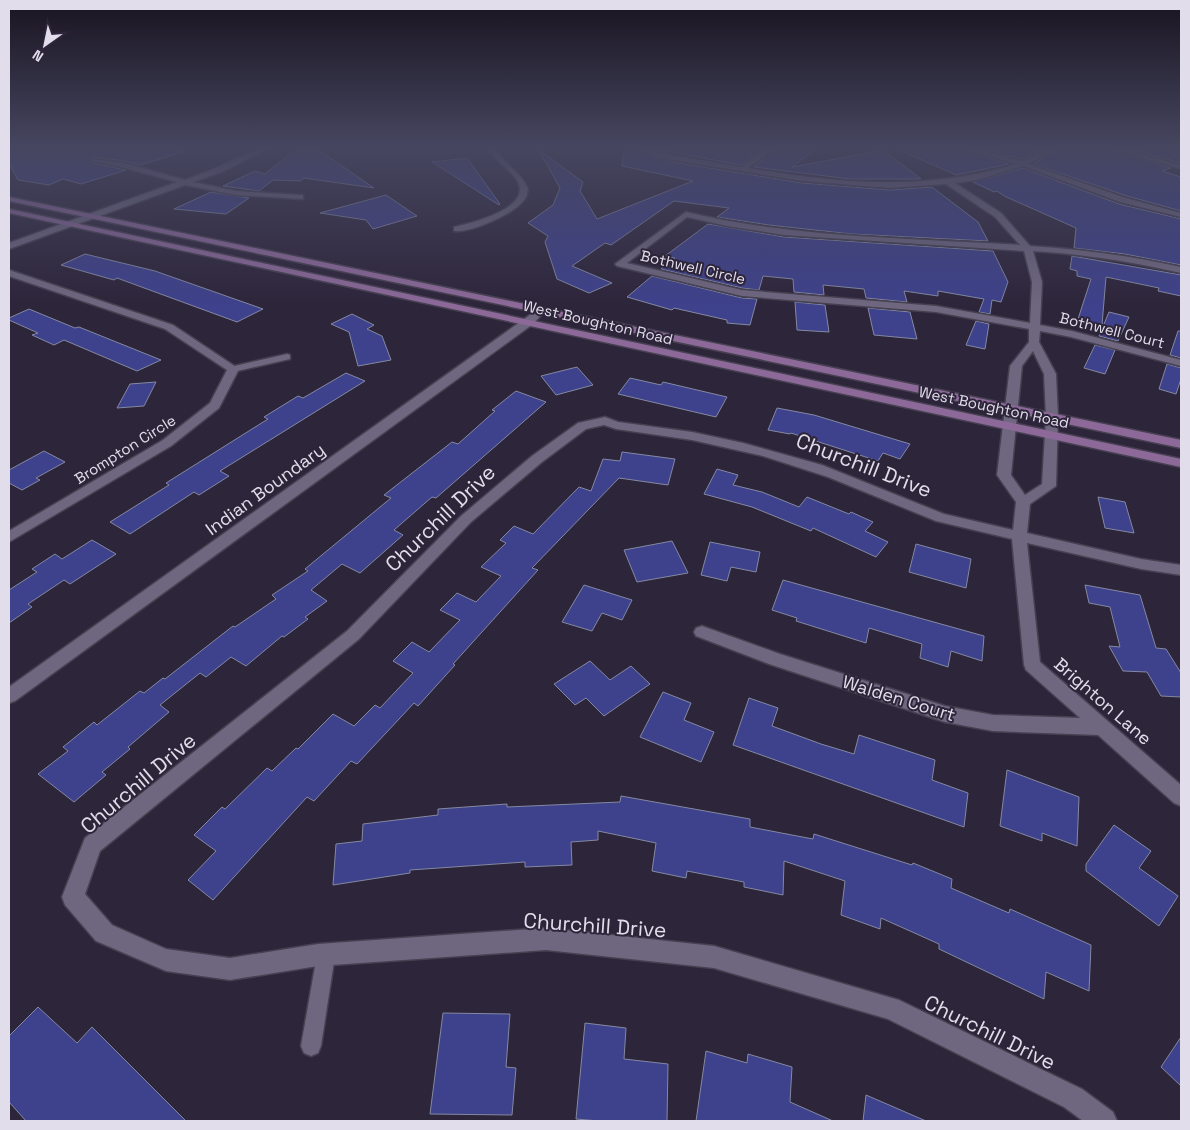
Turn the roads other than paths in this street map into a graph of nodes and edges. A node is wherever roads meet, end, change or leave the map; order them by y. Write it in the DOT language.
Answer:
graph roads {
  1 [pos="17,201"];
  2 [pos="133,201"];
  3 [pos="518,201"];
  4 [pos="977,201"];
  5 [pos="1127,201"];
  6 [pos="9,211"];
  7 [pos="90,216"];
  8 [pos="1181,216"];
  9 [pos="70,224"];
  10 [pos="457,229"];
  11 [pos="9,246"];
  12 [pos="1027,247"];
  13 [pos="1181,270"];
  14 [pos="9,273"];
  15 [pos="541,310"];
  16 [pos="529,322"];
  17 [pos="1034,327"];
  18 [pos="1034,342"];
  19 [pos="287,357"];
  20 [pos="1181,363"];
  21 [pos="232,369"];
  22 [pos="1010,408"];
  23 [pos="1052,417"];
  24 [pos="1008,425"];
  25 [pos="1051,435"];
  26 [pos="1181,444"];
  27 [pos="1181,463"];
  28 [pos="1022,502"];
  29 [pos="9,537"];
  30 [pos="1019,537"];
  31 [pos="1181,570"];
  32 [pos="702,632"];
  33 [pos="9,696"];
  34 [pos="1104,727"];
  35 [pos="1181,796"];
  36 [pos="326,955"];
  37 [pos="310,1046"];
  38 [pos="1104,1121"];
  1 -- 7 [label="main road, West Boughton Road"];
  2 -- 7 [label="street"];
  3 -- 10 [label="street"];
  4 -- 12 [label="street"];
  5 -- 8 [label="street"];
  6 -- 9 [label="main road, West Boughton Road"];
  7 -- 9 [label="street"];
  7 -- 15 [label="main road, West Boughton Road"];
  9 -- 11 [label="street"];
  9 -- 16 [label="main road, West Boughton Road"];
  12 -- 13 [label="street"];
  12 -- 17 [label="street"];
  12 -- 17 [label="street, Bothwell Circle"];
  14 -- 21 [label="street"];
  15 -- 16 [label="street, Indian Boundary"];
  15 -- 22 [label="main road, West Boughton Road"];
  16 -- 24 [label="main road, West Boughton Road"];
  16 -- 33 [label="street, Indian Boundary"];
  17 -- 18 [label="street"];
  17 -- 20 [label="street, Bothwell Court"];
  18 -- 22 [label="street"];
  18 -- 23 [label="street"];
  19 -- 21 [label="lane"];
  21 -- 29 [label="street, Brompton Circle"];
  22 -- 23 [label="main road, West Boughton Road"];
  22 -- 24 [label="street"];
  23 -- 25 [label="street"];
  23 -- 26 [label="main road, West Boughton Road"];
  24 -- 25 [label="main road, West Boughton Road"];
  24 -- 28 [label="street"];
  25 -- 27 [label="main road, West Boughton Road"];
  25 -- 28 [label="street"];
  28 -- 30 [label="street, Brighton Lane"];
  30 -- 31 [label="street, Churchill Drive"];
  30 -- 34 [label="street, Brighton Lane"];
  30 -- 36 [label="street, Churchill Drive"];
  32 -- 34 [label="street, Walden Court"];
  34 -- 35 [label="street, Brighton Lane"];
  36 -- 37 [label="lane"];
  36 -- 38 [label="street, Churchill Drive"];
}
